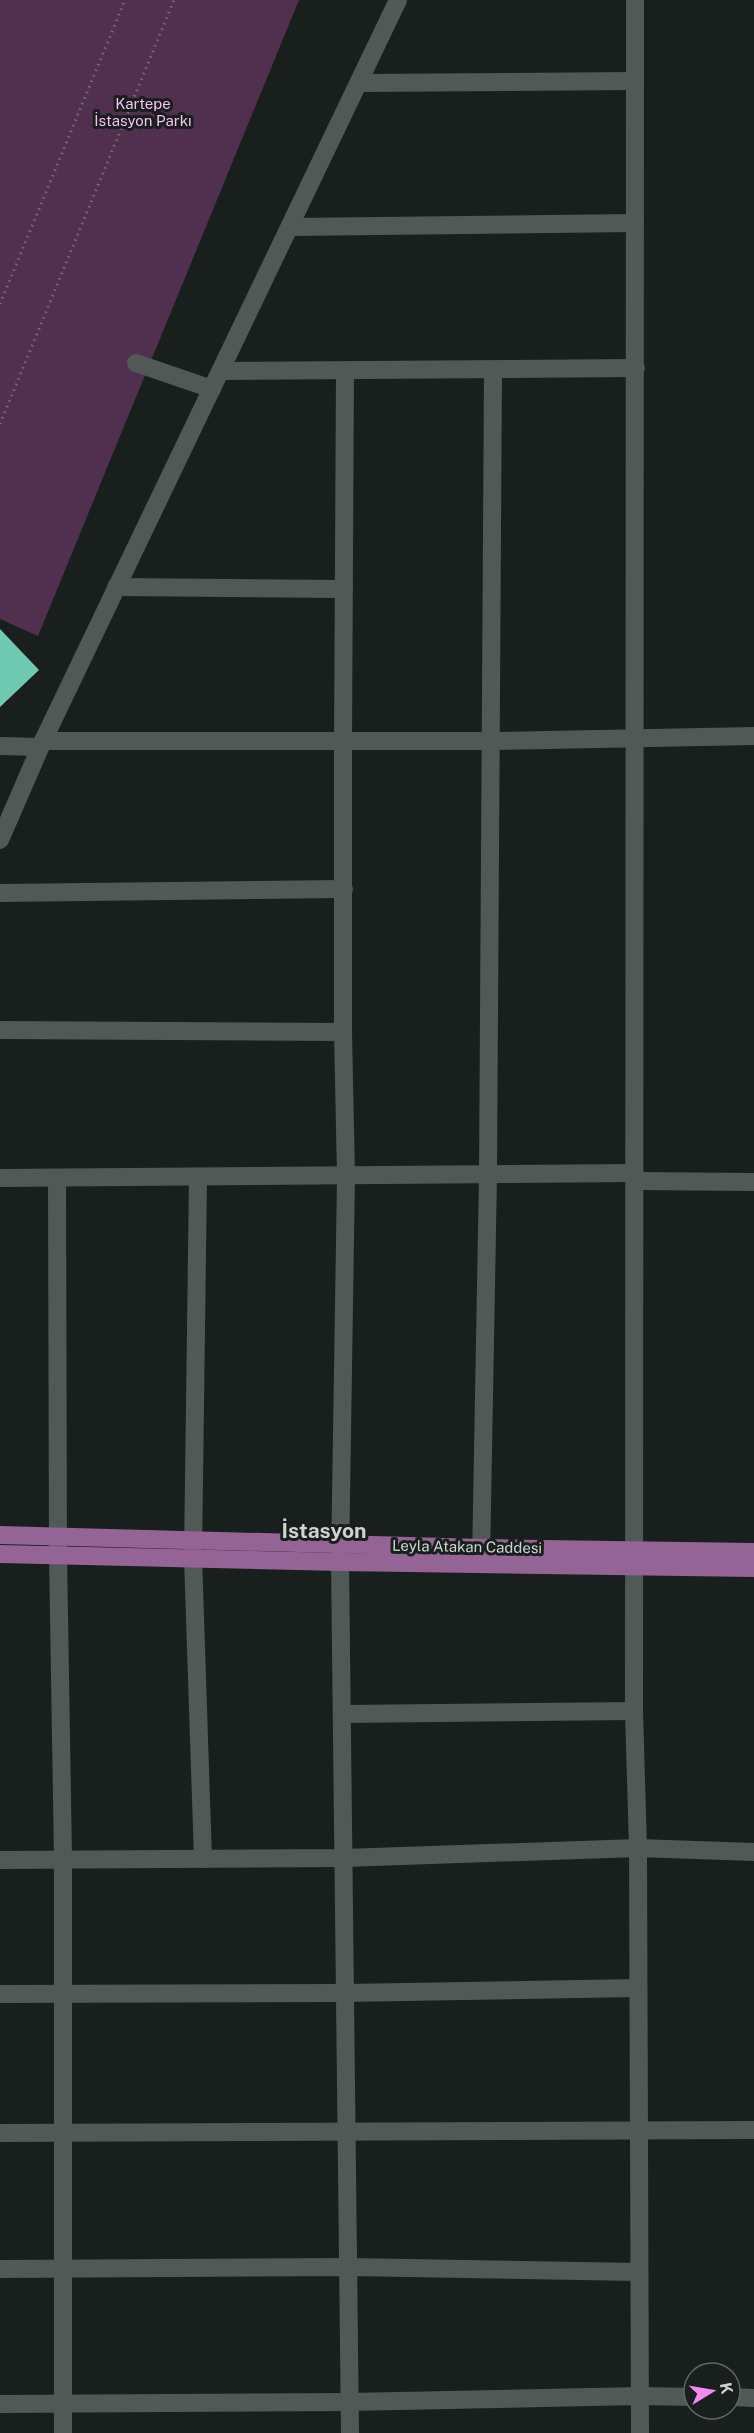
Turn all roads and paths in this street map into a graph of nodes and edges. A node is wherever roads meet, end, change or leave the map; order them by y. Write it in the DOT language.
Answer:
graph roads {
  1 [pos="125,0"];
  2 [pos="174,0"];
  3 [pos="398,0"];
  4 [pos="635,0"];
  5 [pos="635,81"];
  6 [pos="359,82"];
  7 [pos="635,223"];
  8 [pos="291,227"];
  9 [pos="0,304"];
  10 [pos="136,363"];
  11 [pos="636,368"];
  12 [pos="493,369"];
  13 [pos="222,370"];
  14 [pos="345,371"];
  15 [pos="212,389"];
  16 [pos="0,424"];
  17 [pos="116,587"];
  18 [pos="344,589"];
  19 [pos="754,736"];
  20 [pos="635,738"];
  21 [pos="343,741"];
  22 [pos="492,741"];
  23 [pos="42,744"];
  24 [pos="0,746"];
  25 [pos="0,840"];
  26 [pos="344,889"];
  27 [pos="0,893"];
  28 [pos="0,1030"];
  29 [pos="343,1032"];
  30 [pos="488,1175"];
  31 [pos="346,1176"];
  32 [pos="198,1177"];
  33 [pos="635,1177"];
  34 [pos="0,1178"];
  35 [pos="57,1178"];
  36 [pos="754,1182"];
  37 [pos="0,1535"];
  38 [pos="58,1545"];
  39 [pos="194,1548"];
  40 [pos="754,1552"];
  41 [pos="341,1553"];
  42 [pos="0,1554"];
  43 [pos="482,1556"];
  44 [pos="636,1558"];
  45 [pos="754,1568"];
  46 [pos="634,1712"];
  47 [pos="343,1714"];
  48 [pos="638,1848"];
  49 [pos="754,1852"];
  50 [pos="344,1858"];
  51 [pos="63,1859"];
  52 [pos="203,1859"];
  53 [pos="0,1860"];
  54 [pos="637,1988"];
  55 [pos="345,1993"];
  56 [pos="0,1994"];
  57 [pos="63,1994"];
  58 [pos="638,2130"];
  59 [pos="754,2130"];
  60 [pos="347,2132"];
  61 [pos="0,2133"];
  62 [pos="63,2133"];
  63 [pos="348,2267"];
  64 [pos="0,2269"];
  65 [pos="65,2269"];
  66 [pos="638,2272"];
  67 [pos="640,2396"];
  68 [pos="682,2397"];
  69 [pos="349,2402"];
  70 [pos="63,2403"];
  71 [pos="0,2404"];
  72 [pos="63,2433"];
  73 [pos="350,2433"];
  74 [pos="640,2433"];
  1 -- 9 [label="path"];
  2 -- 16 [label="path"];
  3 -- 6 [label="street"];
  4 -- 5 [label="street"];
  5 -- 6 [label="street"];
  5 -- 7 [label="street"];
  6 -- 8 [label="street"];
  7 -- 8 [label="street"];
  7 -- 11 [label="street"];
  8 -- 13 [label="street"];
  10 -- 15 [label="street"];
  11 -- 12 [label="street"];
  11 -- 20 [label="street"];
  12 -- 14 [label="street"];
  12 -- 22 [label="street"];
  13 -- 14 [label="street"];
  13 -- 15 [label="street"];
  14 -- 18 [label="street"];
  15 -- 17 [label="street"];
  17 -- 18 [label="street"];
  17 -- 23 [label="street"];
  18 -- 21 [label="street"];
  19 -- 20 [label="street"];
  20 -- 22 [label="street"];
  20 -- 33 [label="street"];
  21 -- 22 [label="street"];
  21 -- 23 [label="street"];
  21 -- 26 [label="street"];
  22 -- 30 [label="street"];
  23 -- 24 [label="street"];
  23 -- 25 [label="street"];
  26 -- 27 [label="street"];
  26 -- 29 [label="street"];
  28 -- 29 [label="street"];
  29 -- 31 [label="street"];
  30 -- 31 [label="street"];
  30 -- 33 [label="street"];
  30 -- 43 [label="street"];
  31 -- 32 [label="street"];
  31 -- 41 [label="street"];
  32 -- 35 [label="street"];
  32 -- 39 [label="street"];
  33 -- 36 [label="street"];
  33 -- 44 [label="street"];
  34 -- 35 [label="street"];
  35 -- 38 [label="street"];
  37 -- 38 [label="main road, Leyla Atakan Caddesi"];
  38 -- 39 [label="main road, Leyla Atakan Caddesi"];
  38 -- 42 [label="main road, Leyla Atakan Caddesi"];
  38 -- 51 [label="street"];
  39 -- 41 [label="main road, Leyla Atakan Caddesi"];
  39 -- 52 [label="street"];
  40 -- 44 [label="main road, Leyla Atakan Caddesi"];
  41 -- 43 [label="main road, Leyla Atakan Caddesi"];
  41 -- 47 [label="street"];
  43 -- 44 [label="main road, Leyla Atakan Caddesi"];
  44 -- 45 [label="main road, Leyla Atakan Caddesi"];
  44 -- 46 [label="street"];
  46 -- 47 [label="street"];
  46 -- 48 [label="street"];
  47 -- 50 [label="street"];
  48 -- 49 [label="street"];
  48 -- 50 [label="street"];
  48 -- 54 [label="street"];
  50 -- 52 [label="street"];
  50 -- 55 [label="street"];
  51 -- 52 [label="street"];
  51 -- 53 [label="street"];
  51 -- 57 [label="street"];
  54 -- 55 [label="street"];
  54 -- 58 [label="street"];
  55 -- 57 [label="street"];
  55 -- 60 [label="street"];
  56 -- 57 [label="street"];
  57 -- 62 [label="street"];
  58 -- 59 [label="street"];
  58 -- 60 [label="street"];
  58 -- 66 [label="street"];
  60 -- 62 [label="street"];
  60 -- 63 [label="street"];
  61 -- 62 [label="street"];
  62 -- 65 [label="street"];
  63 -- 65 [label="street"];
  63 -- 66 [label="street"];
  63 -- 69 [label="street"];
  64 -- 65 [label="street"];
  65 -- 70 [label="street"];
  66 -- 67 [label="street"];
  67 -- 68 [label="street"];
  67 -- 69 [label="street"];
  67 -- 74 [label="street"];
  69 -- 70 [label="street"];
  69 -- 73 [label="street"];
  70 -- 71 [label="street"];
  70 -- 72 [label="street"];
}
